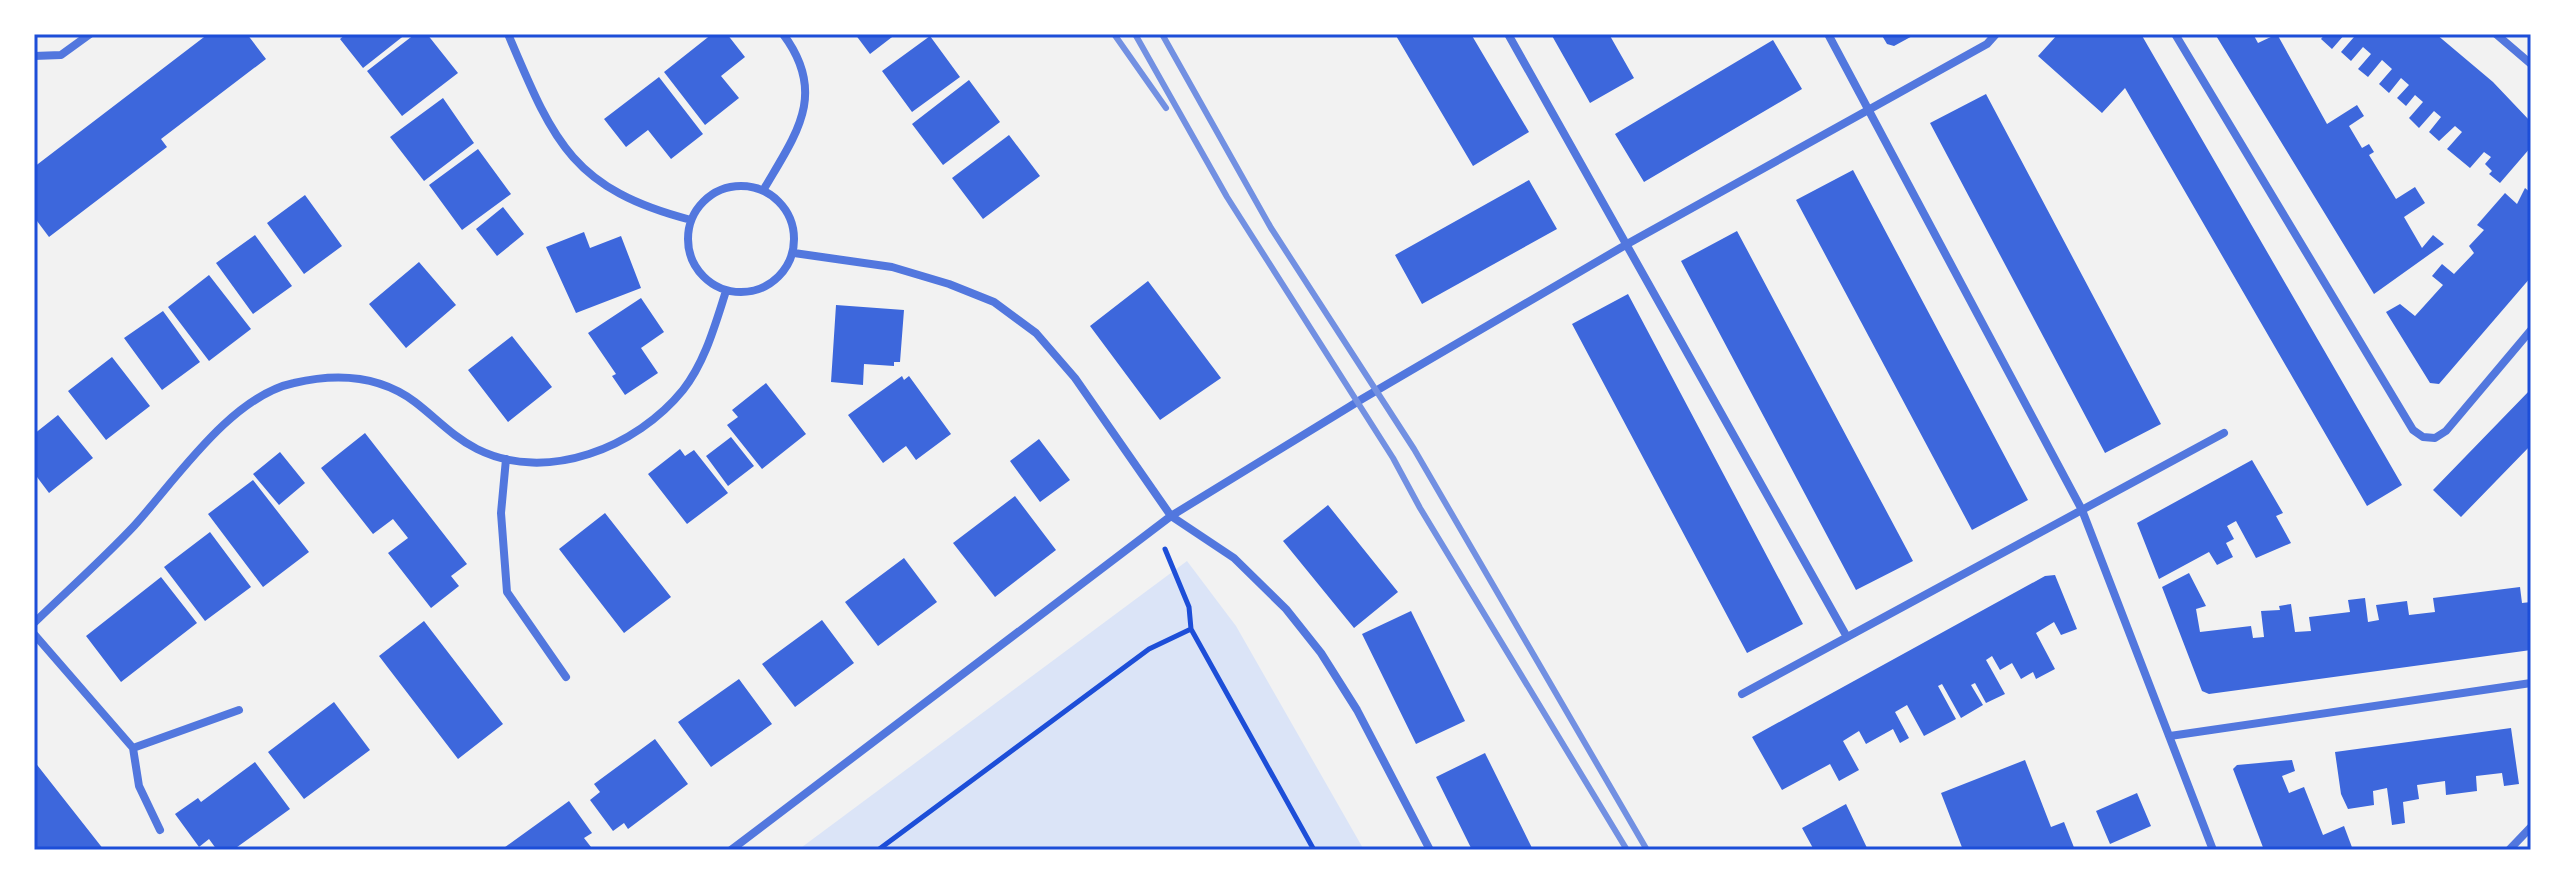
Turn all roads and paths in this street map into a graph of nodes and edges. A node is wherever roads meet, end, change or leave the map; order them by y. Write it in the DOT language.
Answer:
graph roads {
  1 [pos="90,34"];
  2 [pos="508,34"];
  3 [pos="783,34"];
  4 [pos="1508,34"];
  5 [pos="1828,34"];
  6 [pos="1996,34"];
  7 [pos="2175,34"];
  8 [pos="2496,34"];
  9 [pos="34,56"];
  10 [pos="2531,64"];
  11 [pos="1869,108"];
  12 [pos="764,189"];
  13 [pos="691,220"];
  14 [pos="1629,243"];
  15 [pos="794,253"];
  16 [pos="726,291"];
  17 [pos="2531,330"];
  18 [pos="2224,433"];
  19 [pos="506,459"];
  20 [pos="2082,510"];
  21 [pos="1171,516"];
  22 [pos="1157,529"];
  23 [pos="34,623"];
  24 [pos="1191,629"];
  25 [pos="34,634"];
  26 [pos="1847,637"];
  27 [pos="566,677"];
  28 [pos="2531,683"];
  29 [pos="1742,694"];
  30 [pos="239,710"];
  31 [pos="2170,736"];
  32 [pos="133,748"];
  33 [pos="2531,827"];
  34 [pos="160,830"];
  35 [pos="731,850"];
  36 [pos="878,850"];
  37 [pos="1314,850"];
  38 [pos="1430,850"];
  39 [pos="2213,850"];
  40 [pos="2509,850"];
  1 -- 9 [label="street"];
  2 -- 13 [label="street"];
  3 -- 12 [label="street"];
  4 -- 14 [label="street"];
  5 -- 11 [label="street"];
  6 -- 11 [label="street"];
  7 -- 17 [label="street"];
  8 -- 10 [label="street"];
  11 -- 14 [label="street"];
  11 -- 20 [label="street"];
  12 -- 13 [label="street"];
  12 -- 15 [label="street"];
  13 -- 16 [label="street"];
  14 -- 21 [label="street"];
  14 -- 26 [label="street"];
  15 -- 16 [label="street"];
  15 -- 21 [label="street"];
  16 -- 19 [label="street"];
  18 -- 20 [label="street"];
  19 -- 23 [label="street"];
  19 -- 27 [label="street"];
  20 -- 26 [label="street"];
  20 -- 31 [label="street"];
  21 -- 22 [label="street"];
  21 -- 38 [label="street"];
  22 -- 24 [label="path"];
  22 -- 35 [label="street"];
  24 -- 36 [label="path"];
  24 -- 37 [label="path"];
  25 -- 32 [label="street"];
  26 -- 29 [label="street"];
  28 -- 31 [label="street"];
  30 -- 32 [label="street"];
  31 -- 39 [label="street"];
  32 -- 34 [label="street"];
  33 -- 40 [label="street"];
}
